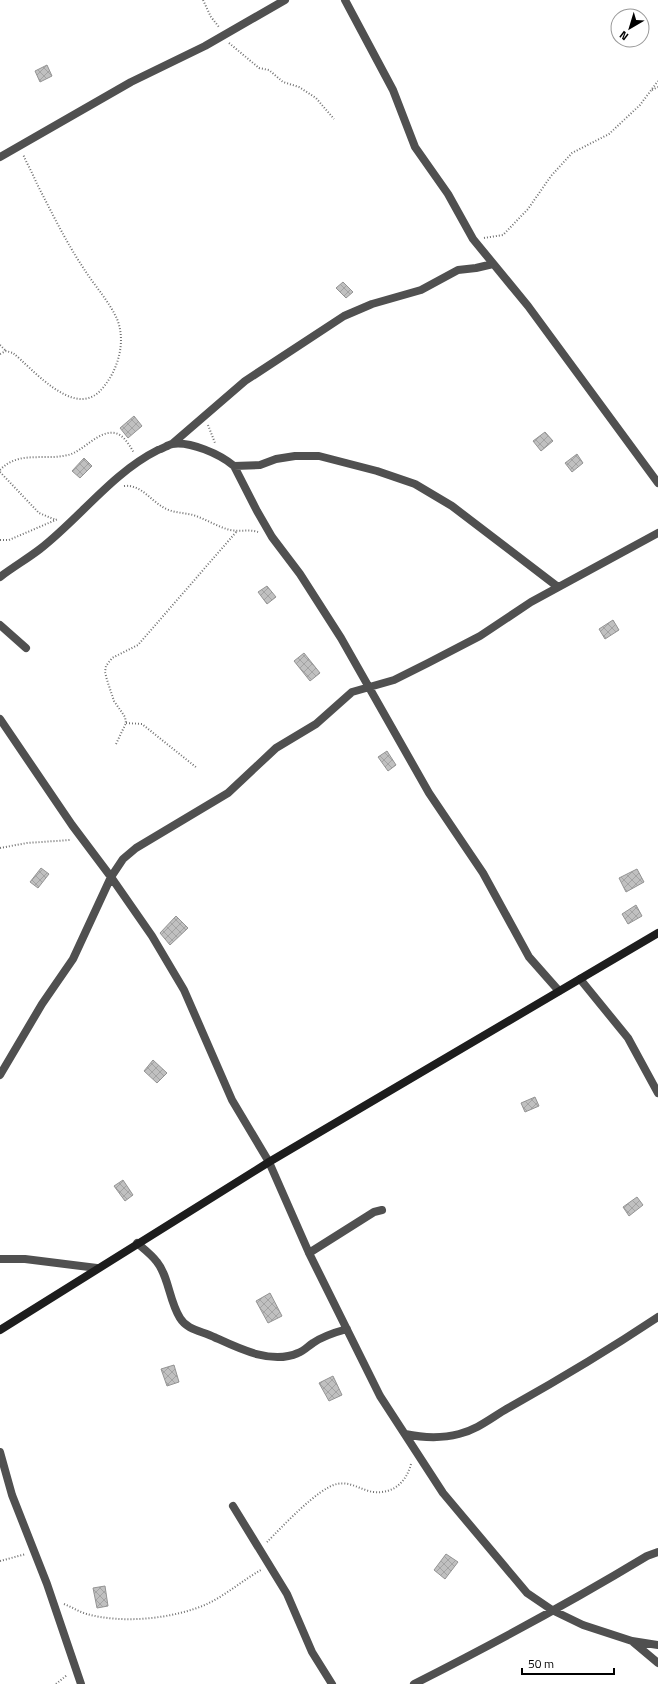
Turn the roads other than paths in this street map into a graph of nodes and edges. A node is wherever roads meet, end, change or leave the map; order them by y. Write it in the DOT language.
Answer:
graph roads {
  1 [pos="285,0"];
  2 [pos="345,0"];
  3 [pos="0,157"];
  4 [pos="493,264"];
  5 [pos="172,444"];
  6 [pos="234,466"];
  7 [pos="658,483"];
  8 [pos="658,534"];
  9 [pos="0,577"];
  10 [pos="558,587"];
  11 [pos="0,625"];
  12 [pos="26,648"];
  13 [pos="369,686"];
  14 [pos="0,719"];
  15 [pos="111,877"];
  16 [pos="658,933"];
  17 [pos="580,979"];
  18 [pos="559,991"];
  19 [pos="0,1075"];
  20 [pos="658,1093"];
  21 [pos="268,1162"];
  22 [pos="382,1210"];
  23 [pos="137,1243"];
  24 [pos="309,1253"];
  25 [pos="0,1259"];
  26 [pos="97,1268"];
  27 [pos="658,1317"];
  28 [pos="347,1329"];
  29 [pos="0,1330"];
  30 [pos="405,1434"];
  31 [pos="0,1452"];
  32 [pos="232,1506"];
  33 [pos="658,1552"];
  34 [pos="552,1610"];
  35 [pos="632,1641"];
  36 [pos="658,1645"];
  37 [pos="658,1662"];
  38 [pos="81,1684"];
  39 [pos="332,1684"];
  40 [pos="414,1684"];
  1 -- 3 [label="street"];
  2 -- 4 [label="street"];
  4 -- 5 [label="street"];
  4 -- 7 [label="street"];
  5 -- 6 [label="street"];
  5 -- 9 [label="street"];
  6 -- 10 [label="street"];
  6 -- 13 [label="street"];
  8 -- 10 [label="street"];
  10 -- 13 [label="street"];
  11 -- 12 [label="street"];
  13 -- 15 [label="street"];
  13 -- 18 [label="street"];
  14 -- 15 [label="street"];
  15 -- 19 [label="street"];
  15 -- 21 [label="street"];
  16 -- 17 [label="main road"];
  17 -- 18 [label="main road"];
  17 -- 20 [label="street"];
  18 -- 21 [label="main road"];
  21 -- 23 [label="main road"];
  21 -- 24 [label="street"];
  22 -- 24 [label="street"];
  23 -- 26 [label="main road"];
  23 -- 28 [label="street"];
  24 -- 28 [label="street"];
  25 -- 26 [label="street"];
  26 -- 29 [label="main road"];
  27 -- 30 [label="street"];
  28 -- 30 [label="street"];
  30 -- 34 [label="street"];
  31 -- 38 [label="street"];
  32 -- 39 [label="street"];
  33 -- 34 [label="street"];
  34 -- 35 [label="street"];
  34 -- 40 [label="street"];
  35 -- 36 [label="street"];
  35 -- 37 [label="street"];
}
